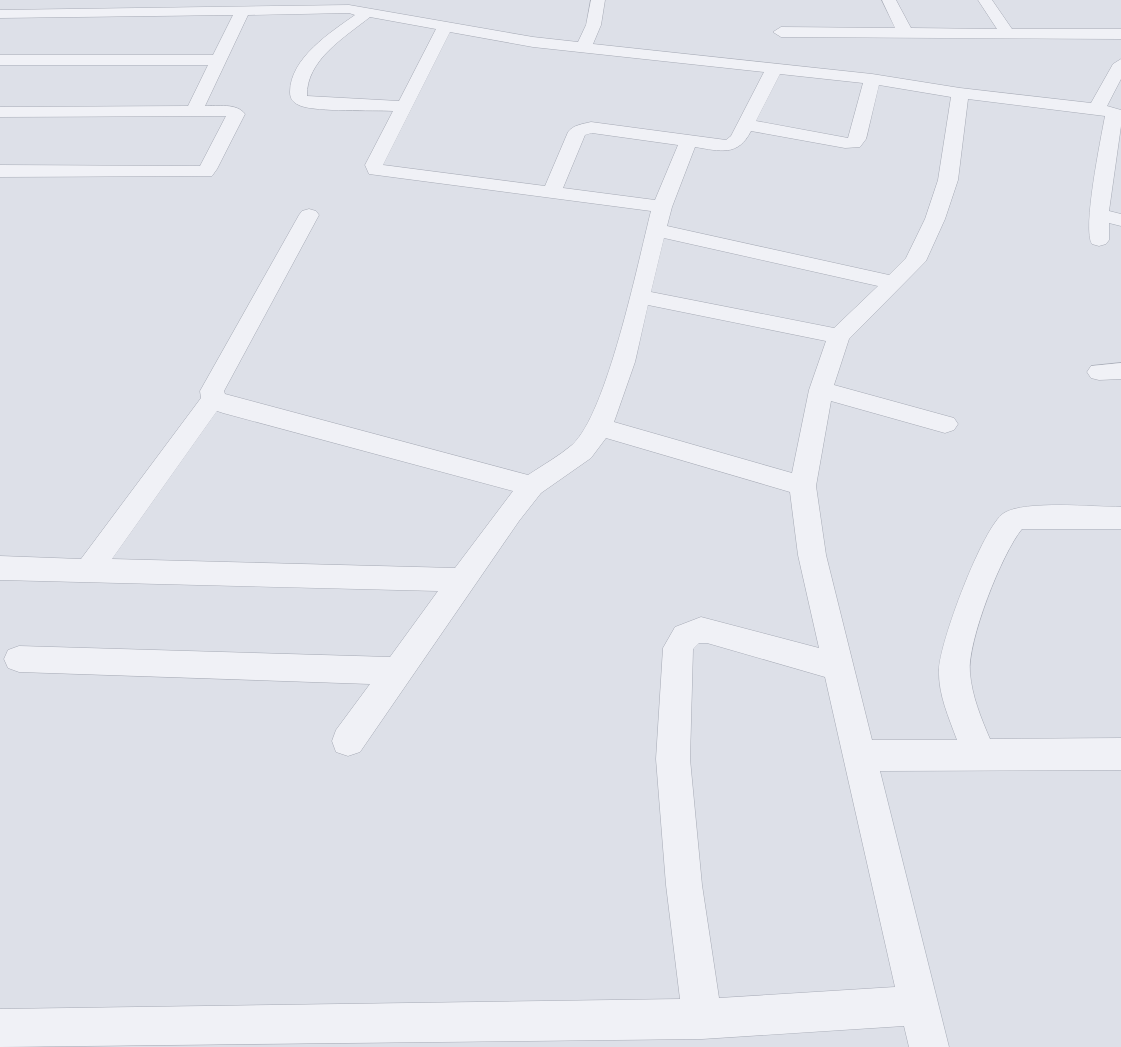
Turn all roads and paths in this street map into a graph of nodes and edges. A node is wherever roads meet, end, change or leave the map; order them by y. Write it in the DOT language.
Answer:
graph roads {
  1 [pos="598,0"];
  2 [pos="889,0"];
  3 [pos="985,0"];
  4 [pos="369,11"];
  5 [pos="242,12"];
  6 [pos="0,14"];
  7 [pos="445,27"];
  8 [pos="781,32"];
  9 [pos="905,32"];
  10 [pos="1008,34"];
  11 [pos="1121,34"];
  12 [pos="582,48"];
  13 [pos="0,60"];
  14 [pos="219,60"];
  15 [pos="1121,64"];
  16 [pos="774,69"];
  17 [pos="872,79"];
  18 [pos="960,93"];
  19 [pos="404,106"];
  20 [pos="1093,108"];
  21 [pos="194,111"];
  22 [pos="0,112"];
  23 [pos="1117,114"];
  24 [pos="746,125"];
  25 [pos="689,141"];
  26 [pos="1113,170"];
  27 [pos="0,172"];
  28 [pos="552,192"];
  29 [pos="662,207"];
  30 [pos="309,214"];
  31 [pos="1099,215"];
  32 [pos="1121,220"];
  33 [pos="656,230"];
  34 [pos="1099,240"];
  35 [pos="892,282"];
  36 [pos="641,297"];
  37 [pos="839,336"];
  38 [pos="821,390"];
  39 [pos="213,399"];
  40 [pos="945,424"];
  41 [pos="600,426"];
  42 [pos="532,486"];
  43 [pos="803,486"];
  44 [pos="1121,518"];
  45 [pos="0,568"];
  46 [pos="89,570"];
  47 [pos="462,580"];
  48 [pos="19,659"];
  49 [pos="839,666"];
  50 [pos="398,671"];
  51 [pos="348,742"];
  52 [pos="1121,754"];
  53 [pos="979,755"];
  54 [pos="861,756"];
  55 [pos="919,1005"];
  56 [pos="702,1019"];
  57 [pos="0,1029"];
  58 [pos="929,1047"];
  1 -- 12 [label="street"];
  2 -- 9 [label="street"];
  3 -- 10 [label="street"];
  4 -- 5 [label="street"];
  4 -- 7 [label="street"];
  4 -- 19 [label="street"];
  5 -- 6 [label="street"];
  5 -- 14 [label="street"];
  7 -- 12 [label="street"];
  7 -- 19 [label="street"];
  8 -- 9 [label="street"];
  9 -- 10 [label="street"];
  10 -- 11 [label="street"];
  12 -- 16 [label="street"];
  13 -- 14 [label="street"];
  14 -- 21 [label="street"];
  15 -- 20 [label="street"];
  16 -- 17 [label="street"];
  16 -- 24 [label="street"];
  17 -- 18 [label="street"];
  17 -- 24 [label="street"];
  18 -- 20 [label="street"];
  18 -- 35 [label="street"];
  19 -- 28 [label="street"];
  20 -- 23 [label="street"];
  21 -- 22 [label="street"];
  21 -- 27 [label="street"];
  23 -- 26 [label="street"];
  24 -- 25 [label="street"];
  25 -- 28 [label="street"];
  25 -- 29 [label="street"];
  26 -- 31 [label="street"];
  28 -- 29 [label="street"];
  29 -- 33 [label="street"];
  30 -- 39 [label="street"];
  31 -- 32 [label="street"];
  31 -- 34 [label="street"];
  33 -- 35 [label="street"];
  33 -- 36 [label="street"];
  35 -- 37 [label="street"];
  36 -- 37 [label="street"];
  36 -- 41 [label="street"];
  37 -- 38 [label="street"];
  38 -- 40 [label="street"];
  38 -- 43 [label="street"];
  39 -- 42 [label="street"];
  39 -- 46 [label="street"];
  41 -- 42 [label="street"];
  41 -- 43 [label="street"];
  42 -- 47 [label="street"];
  43 -- 49 [label="street"];
  44 -- 53 [label="street"];
  45 -- 46 [label="street"];
  46 -- 47 [label="street"];
  47 -- 50 [label="street"];
  48 -- 50 [label="street"];
  49 -- 54 [label="street"];
  49 -- 56 [label="street"];
  50 -- 51 [label="street"];
  52 -- 53 [label="street"];
  53 -- 54 [label="street"];
  54 -- 55 [label="street"];
  55 -- 56 [label="street"];
  55 -- 58 [label="street"];
  56 -- 57 [label="street"];
}
